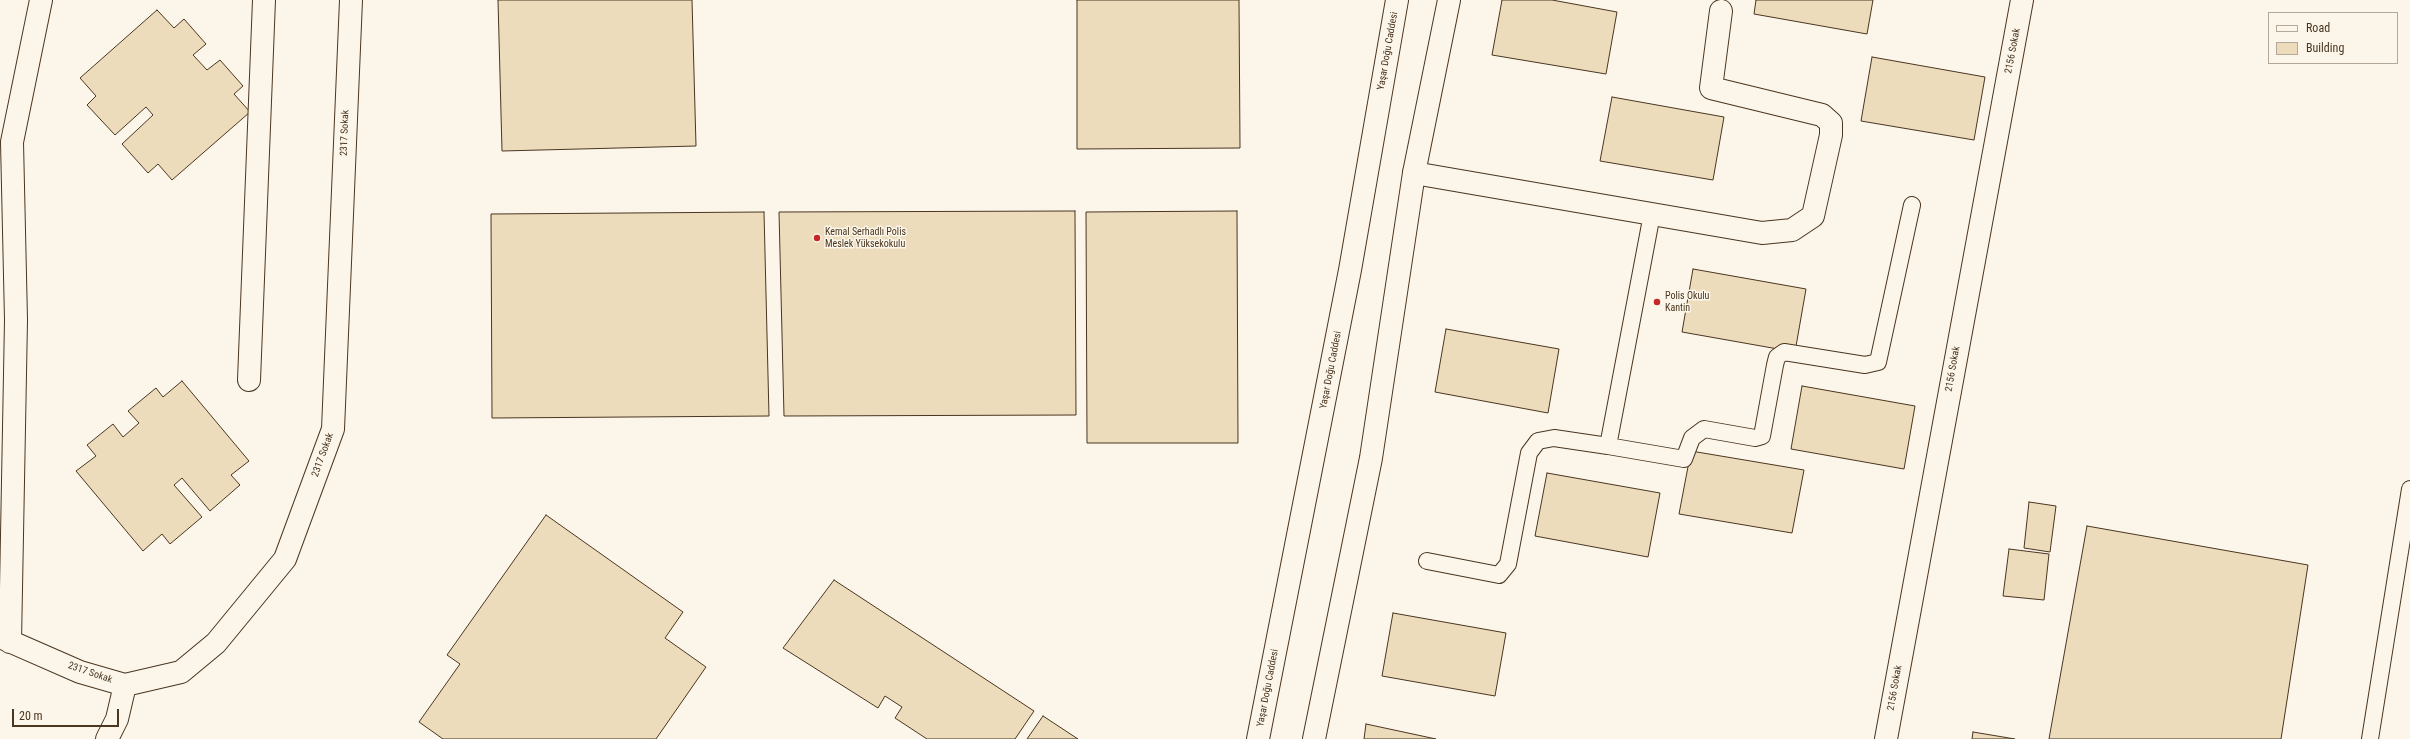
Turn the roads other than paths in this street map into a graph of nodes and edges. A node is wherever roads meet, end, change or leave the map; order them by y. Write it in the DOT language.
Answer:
graph roads {
  1 [pos="41,0"];
  2 [pos="264,0"];
  3 [pos="351,0"];
  4 [pos="1397,0"];
  5 [pos="1449,0"];
  6 [pos="2022,0"];
  7 [pos="1722,11"];
  8 [pos="6,137"];
  9 [pos="1414,173"];
  10 [pos="1912,205"];
  11 [pos="1652,214"];
  12 [pos="8,319"];
  13 [pos="249,380"];
  14 [pos="1608,446"];
  15 [pos="2410,489"];
  16 [pos="1427,561"];
  17 [pos="5,640"];
  18 [pos="124,685"];
  19 [pos="107,739"];
  20 [pos="1258,739"];
  21 [pos="1314,739"];
  22 [pos="1886,739"];
  23 [pos="2370,739"];
  1 -- 8 [label="street"];
  2 -- 13 [label="street"];
  3 -- 18 [label="street, 2317 Sokak"];
  4 -- 20 [label="street, Yaşar Doğu Caddesi"];
  5 -- 9 [label="street"];
  6 -- 22 [label="street, 2156 Sokak"];
  7 -- 11 [label="street"];
  8 -- 12 [label="street"];
  9 -- 11 [label="street"];
  9 -- 21 [label="street"];
  10 -- 14 [label="lane"];
  11 -- 14 [label="lane"];
  12 -- 17 [label="street"];
  14 -- 16 [label="lane"];
  15 -- 23 [label="lane"];
  17 -- 18 [label="street, 2317 Sokak"];
  18 -- 19 [label="street"];
}
